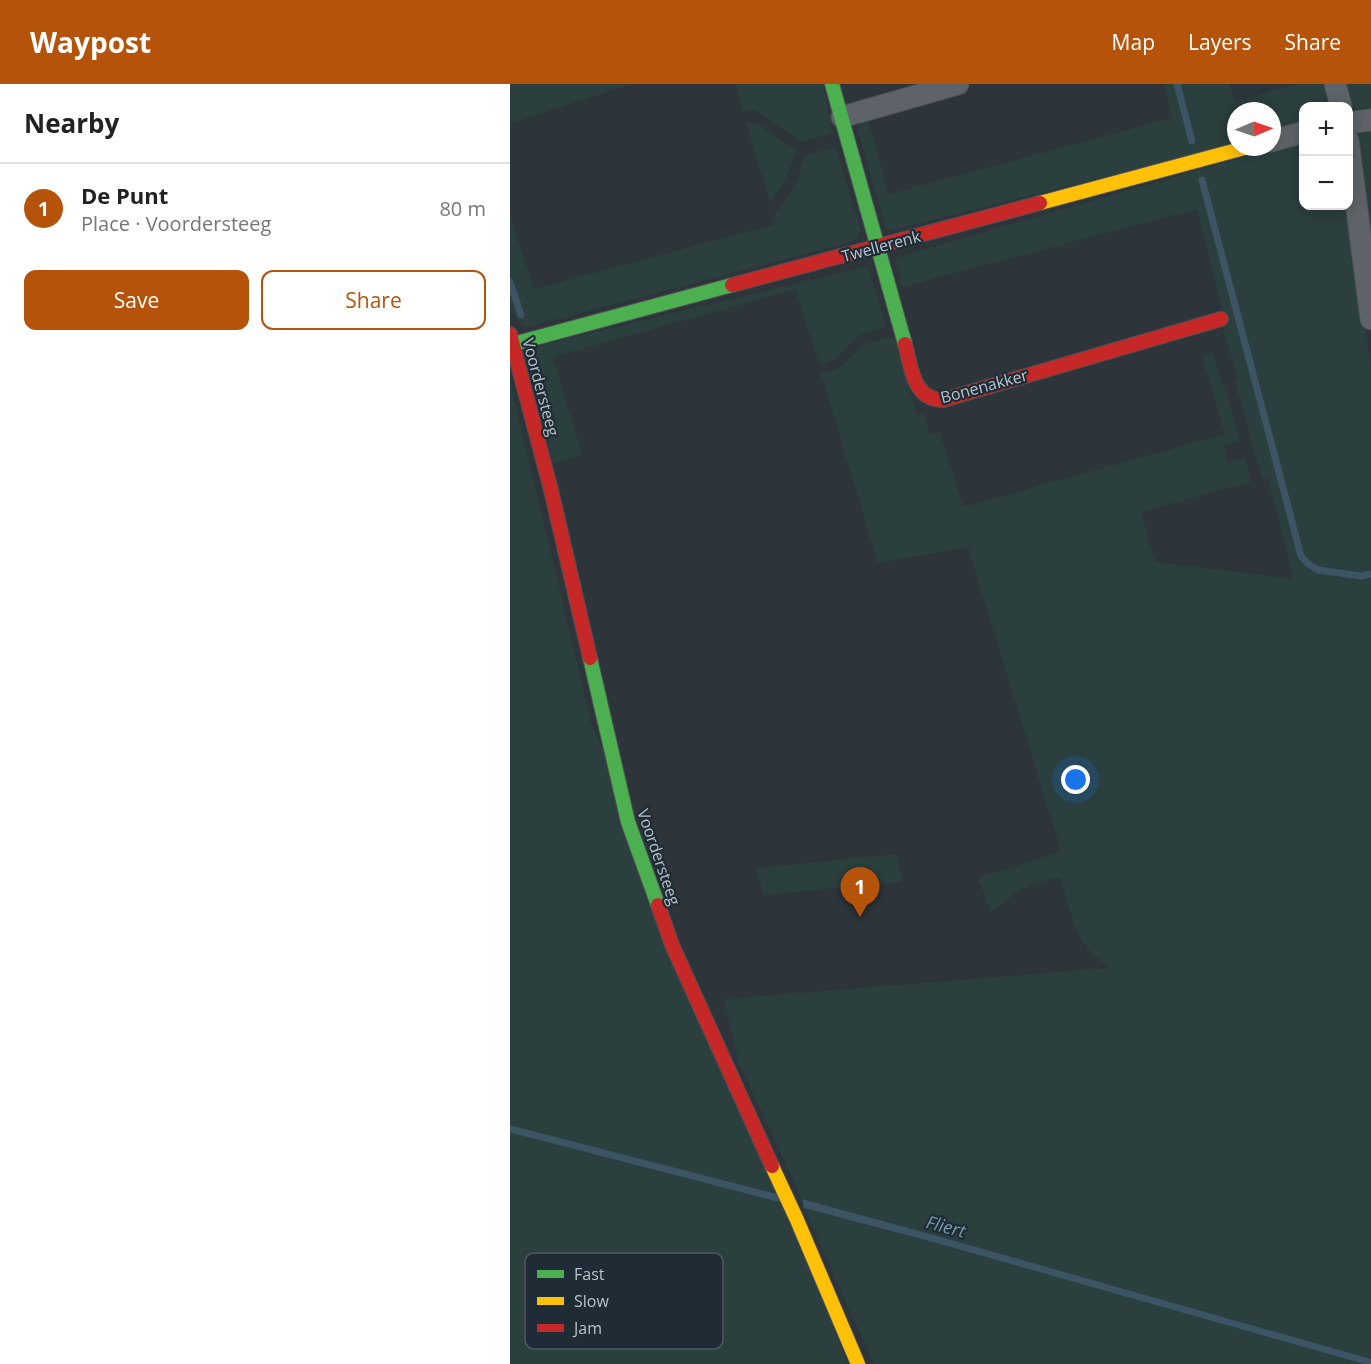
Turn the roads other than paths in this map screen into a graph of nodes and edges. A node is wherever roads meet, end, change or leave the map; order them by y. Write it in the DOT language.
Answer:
graph roads {
  1 [pos="832,84"];
  2 [pos="958,84"];
  3 [pos="1335,84"];
  4 [pos="1340,102"];
  5 [pos="842,117"];
  6 [pos="1371,120"];
  7 [pos="1353,122"];
  8 [pos="1299,133"];
  9 [pos="1281,138"];
  10 [pos="1227,153"];
  11 [pos="1350,156"];
  12 [pos="877,247"];
  13 [pos="1221,319"];
  14 [pos="1371,319"];
  15 [pos="512,339"];
  16 [pos="858,1364"];
  1 -- 5 [label="street, Bonenakker"];
  2 -- 5 [label="street"];
  3 -- 4 [label="street"];
  5 -- 12 [label="street, Bonenakker"];
  6 -- 7 [label="street"];
  8 -- 9 [label="street"];
  10 -- 12 [label="street, Twellerenk"];
  11 -- 14 [label="street"];
  12 -- 13 [label="street, Bonenakker"];
  12 -- 15 [label="street, Twellerenk"];
  15 -- 16 [label="street, Voordersteeg"];
}
